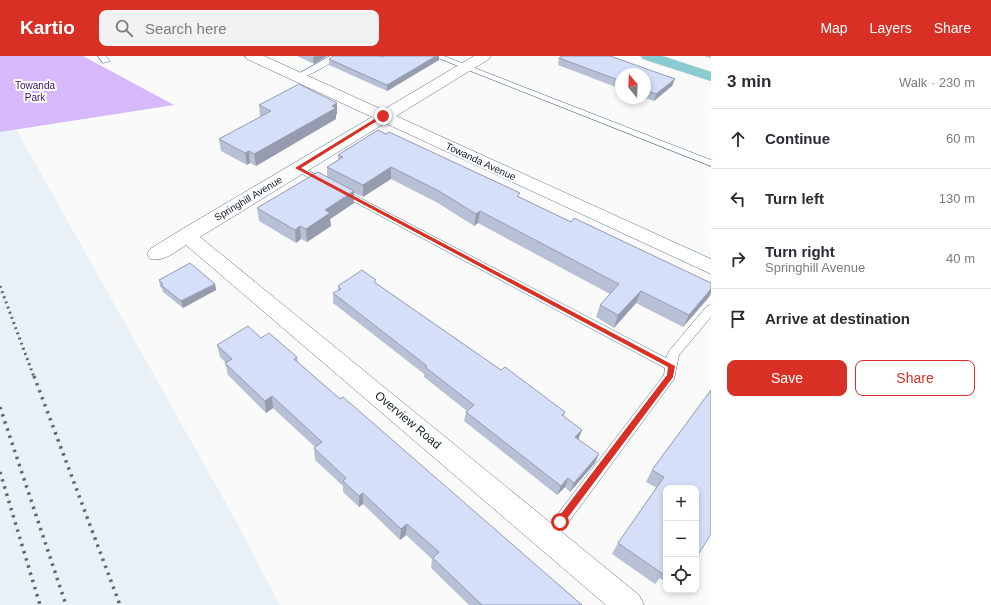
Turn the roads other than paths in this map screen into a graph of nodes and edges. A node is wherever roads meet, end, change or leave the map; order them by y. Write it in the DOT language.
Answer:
graph roads {
  1 [pos="252,56"];
  2 [pos="335,56"];
  3 [pos="437,56"];
  4 [pos="484,56"];
  5 [pos="648,56"];
  6 [pos="465,67"];
  7 [pos="297,76"];
  8 [pos="711,77"];
  9 [pos="383,116"];
  10 [pos="711,163"];
  11 [pos="298,168"];
  12 [pos="186,235"];
  13 [pos="157,254"];
  14 [pos="711,267"];
  15 [pos="711,309"];
  16 [pos="671,366"];
  17 [pos="549,538"];
  18 [pos="629,605"];
  1 -- 7 [label="street, Towanda Avenue"];
  2 -- 7 [label="lane"];
  3 -- 6 [label="lane"];
  4 -- 6 [label="street, Springhill Avenue"];
  5 -- 8 [label="main road"];
  6 -- 9 [label="street, Springhill Avenue"];
  6 -- 10 [label="lane"];
  7 -- 9 [label="street, Towanda Avenue"];
  9 -- 11 [label="street, Springhill Avenue"];
  9 -- 14 [label="street, Towanda Avenue"];
  11 -- 12 [label="street, Springhill Avenue"];
  11 -- 16 [label="lane"];
  12 -- 13 [label="street, Springhill Avenue"];
  12 -- 17 [label="street, Overview Road"];
  15 -- 16 [label="lane"];
  16 -- 17 [label="lane"];
  17 -- 18 [label="street, Overview Road"];
}
